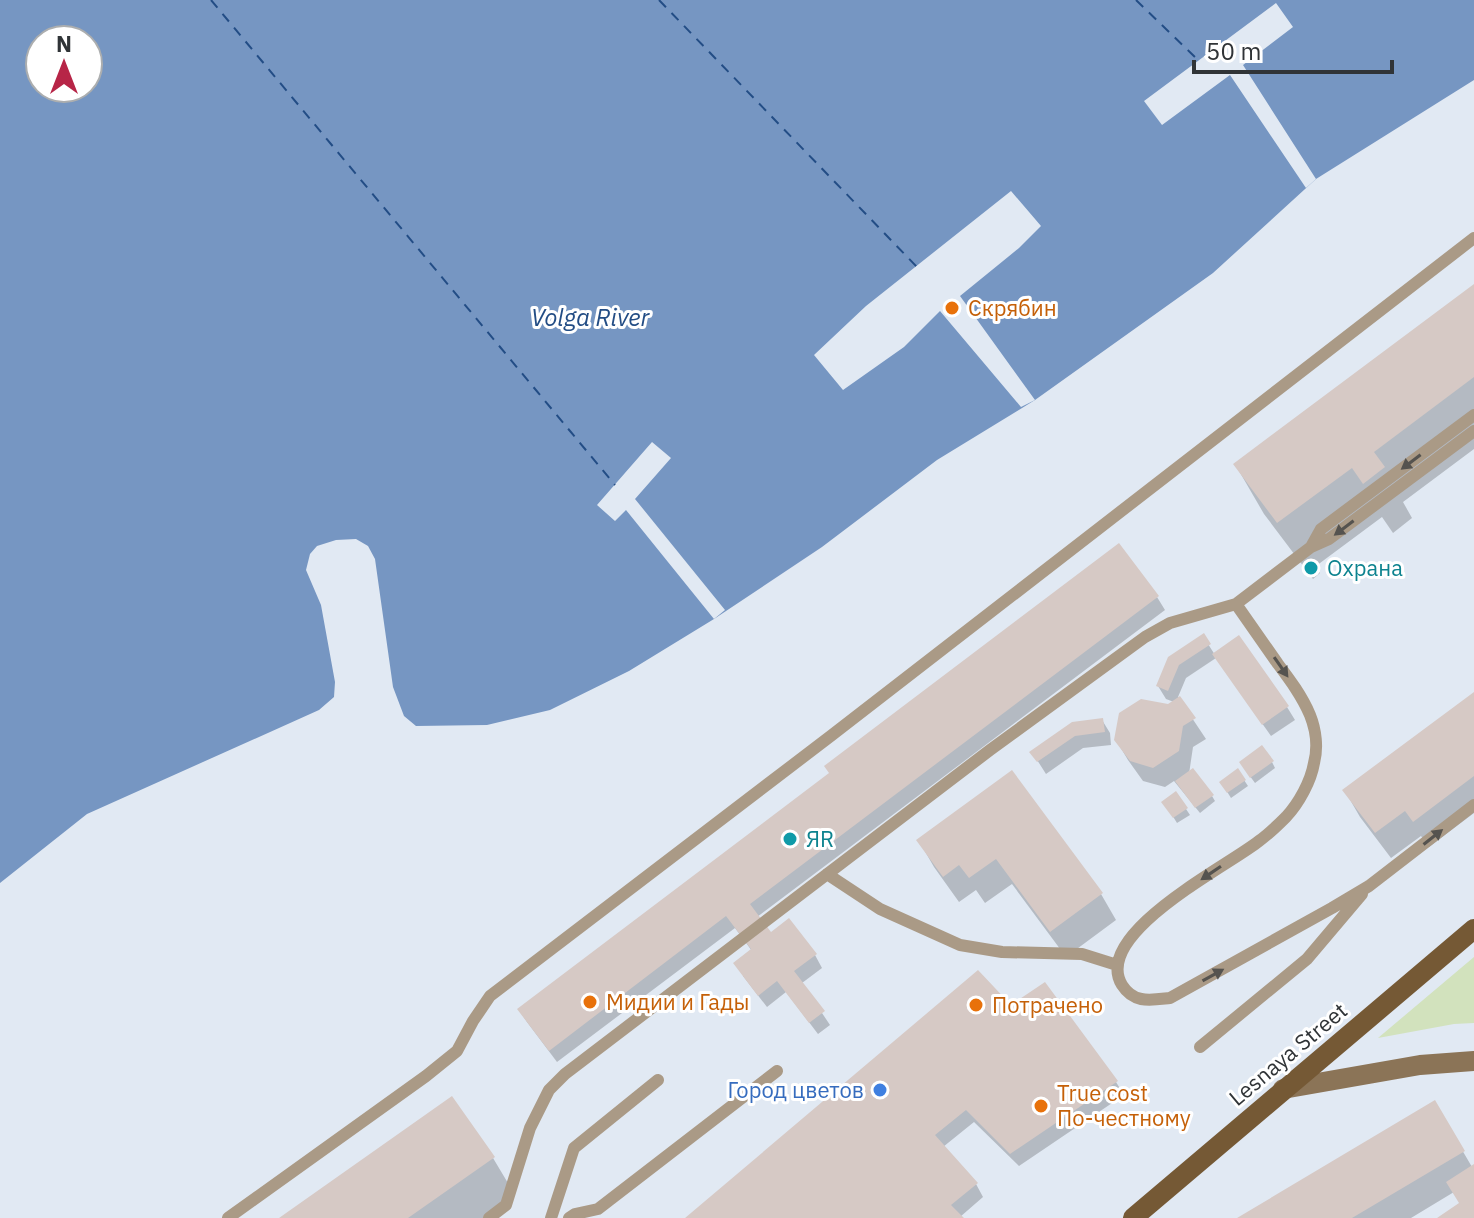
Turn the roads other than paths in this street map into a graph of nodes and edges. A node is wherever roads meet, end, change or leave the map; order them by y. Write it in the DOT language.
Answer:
graph roads {
  1 [pos="1474,238"];
  2 [pos="1474,415"];
  3 [pos="1474,431"];
  4 [pos="1311,547"];
  5 [pos="1236,604"];
  6 [pos="1474,805"];
  7 [pos="827,874"];
  8 [pos="1369,886"];
  9 [pos="1474,929"];
  10 [pos="1117,965"];
  11 [pos="1200,1047"];
  12 [pos="1474,1061"];
  13 [pos="777,1071"];
  14 [pos="658,1080"];
  15 [pos="1283,1089"];
  16 [pos="506,1212"];
  17 [pos="228,1218"];
  18 [pos="489,1218"];
  19 [pos="551,1218"];
  20 [pos="569,1218"];
  21 [pos="1133,1218"];
  1 -- 17 [label="lane"];
  2 -- 4 [label="lane, one-way"];
  3 -- 4 [label="lane, one-way"];
  4 -- 5 [label="lane"];
  5 -- 7 [label="lane"];
  5 -- 10 [label="lane, one-way"];
  8 -- 6 [label="lane, one-way"];
  7 -- 10 [label="lane"];
  7 -- 16 [label="lane"];
  10 -- 8 [label="lane, one-way"];
  8 -- 11 [label="lane"];
  9 -- 15 [label="main road, Lesnaya Street"];
  12 -- 15 [label="main road"];
  13 -- 20 [label="lane"];
  14 -- 19 [label="lane"];
  15 -- 21 [label="main road, Lesnaya Street"];
  16 -- 18 [label="lane"];
}
